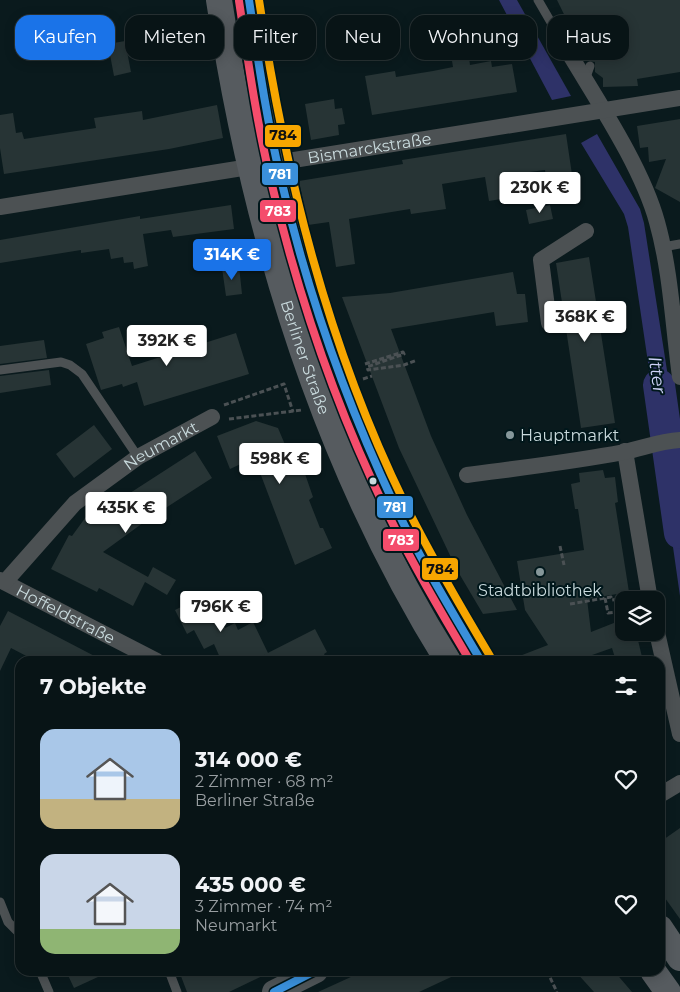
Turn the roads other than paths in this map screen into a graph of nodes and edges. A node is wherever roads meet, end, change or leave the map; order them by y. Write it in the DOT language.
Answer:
graph roads {
  1 [pos="219,0"];
  2 [pos="249,0"];
  3 [pos="538,0"];
  4 [pos="547,15"];
  5 [pos="577,60"];
  6 [pos="680,98"];
  7 [pos="604,112"];
  8 [pos="277,164"];
  9 [pos="251,168"];
  10 [pos="0,206"];
  11 [pos="586,231"];
  12 [pos="680,244"];
  13 [pos="663,247"];
  14 [pos="549,323"];
  15 [pos="678,346"];
  16 [pos="0,370"];
  17 [pos="679,371"];
  18 [pos="220,414"];
  19 [pos="678,440"];
  20 [pos="625,452"];
  21 [pos="138,457"];
  22 [pos="468,475"];
  23 [pos="2,581"];
  24 [pos="648,591"];
  25 [pos="659,641"];
  26 [pos="148,656"];
  27 [pos="445,656"];
  28 [pos="478,656"];
  29 [pos="662,656"];
  30 [pos="665,668"];
  31 [pos="680,734"];
  32 [pos="680,783"];
  33 [pos="665,792"];
  34 [pos="0,902"];
  35 [pos="15,929"];
  36 [pos="665,936"];
  37 [pos="680,958"];
  38 [pos="42,976"];
  39 [pos="171,976"];
  40 [pos="306,976"];
  41 [pos="657,976"];
  42 [pos="49,992"];
  43 [pos="177,992"];
  44 [pos="274,992"];
  45 [pos="668,992"];
  1 -- 9 [label="main road, Berliner Straße"];
  2 -- 8 [label="main road, Berliner Straße"];
  3 -- 4 [label="lane"];
  5 -- 7 [label="street"];
  6 -- 7 [label="street, Bismarckstraße"];
  7 -- 8 [label="street, Bismarckstraße"];
  7 -- 13 [label="street"];
  8 -- 9 [label="street, Bismarckstraße"];
  8 -- 28 [label="main road, Berliner Straße"];
  9 -- 10 [label="street, Bismarckstraße"];
  9 -- 27 [label="main road, Berliner Straße"];
  11 -- 14 [label="street"];
  12 -- 13 [label="lane"];
  13 -- 15 [label="street"];
  15 -- 17 [label="street"];
  16 -- 21 [label="lane"];
  18 -- 21 [label="street, Neumarkt"];
  19 -- 20 [label="street"];
  20 -- 22 [label="street"];
  20 -- 24 [label="street"];
  21 -- 23 [label="street, Neumarkt"];
  23 -- 26 [label="street, Hoffeldstraße"];
  25 -- 29 [label="street"];
  30 -- 31 [label="street"];
  32 -- 33 [label="street"];
  34 -- 35 [label="lane"];
  36 -- 37 [label="main road"];
  38 -- 42 [label="lane"];
  39 -- 43 [label="lane"];
  40 -- 44 [label="street"];
  41 -- 45 [label="main road"];
}
